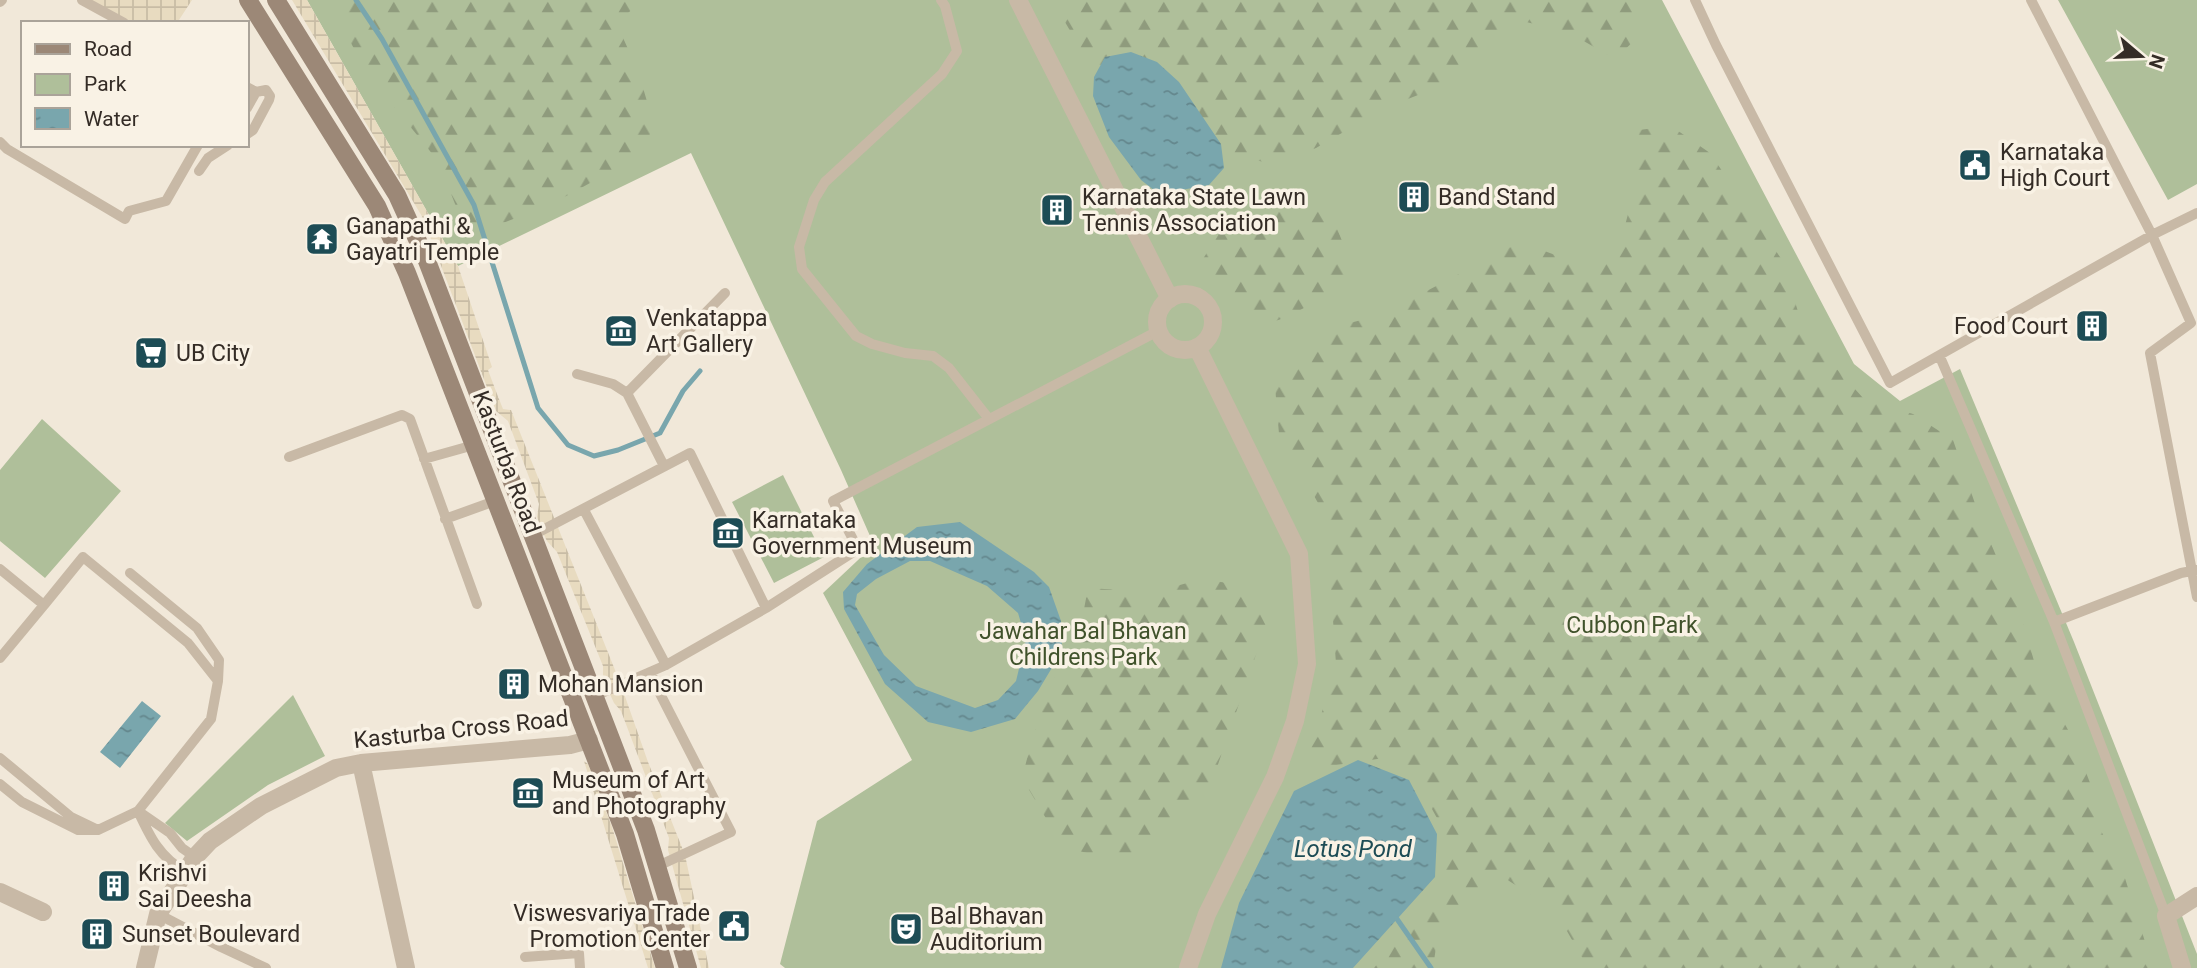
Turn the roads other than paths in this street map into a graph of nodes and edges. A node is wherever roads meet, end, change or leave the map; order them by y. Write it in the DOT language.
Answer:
graph roads {
  1 [pos="82,0"];
  2 [pos="248,0"];
  3 [pos="275,0"];
  4 [pos="941,0"];
  5 [pos="1018,0"];
  6 [pos="1695,0"];
  7 [pos="2031,0"];
  8 [pos="120,21"];
  9 [pos="251,89"];
  10 [pos="248,133"];
  11 [pos="0,142"];
  12 [pos="197,147"];
  13 [pos="225,147"];
  14 [pos="199,171"];
  15 [pos="2197,213"];
  16 [pos="2152,235"];
  17 [pos="725,293"];
  18 [pos="1170,299"];
  19 [pos="1158,331"];
  20 [pos="1197,347"];
  21 [pos="1940,357"];
  22 [pos="577,374"];
  23 [pos="627,393"];
  24 [pos="989,419"];
  25 [pos="474,445"];
  26 [pos="289,457"];
  27 [pos="425,459"];
  28 [pos="664,466"];
  29 [pos="495,501"];
  30 [pos="584,510"];
  31 [pos="445,519"];
  32 [pos="533,535"];
  33 [pos="0,569"];
  34 [pos="2194,570"];
  35 [pos="130,573"];
  36 [pos="2197,597"];
  37 [pos="477,604"];
  38 [pos="44,605"];
  39 [pos="766,608"];
  40 [pos="2054,622"];
  41 [pos="0,658"];
  42 [pos="666,665"];
  43 [pos="651,671"];
  44 [pos="218,681"];
  45 [pos="595,696"];
  46 [pos="589,740"];
  47 [pos="0,758"];
  48 [pos="361,763"];
  49 [pos="0,784"];
  50 [pos="138,811"];
  51 [pos="98,830"];
  52 [pos="191,864"];
  53 [pos="658,866"];
  54 [pos="0,892"];
  55 [pos="2197,896"];
  56 [pos="43,912"];
  57 [pos="158,914"];
  58 [pos="2166,916"];
  59 [pos="524,957"];
  60 [pos="145,968"];
  61 [pos="266,968"];
  62 [pos="406,968"];
  63 [pos="580,968"];
  64 [pos="665,968"];
  65 [pos="688,968"];
  66 [pos="1188,968"];
  67 [pos="2182,968"];
  1 -- 8 [label="lane"];
  2 -- 25 [label="main road, Kasturba Road"];
  3 -- 32 [label="main road, Kasturba Road"];
  4 -- 24 [label="lane"];
  5 -- 18 [label="street"];
  6 -- 21 [label="lane"];
  7 -- 16 [label="lane"];
  9 -- 10 [label="lane"];
  11 -- 12 [label="lane"];
  13 -- 14 [label="lane"];
  15 -- 16 [label="lane"];
  16 -- 21 [label="lane"];
  16 -- 34 [label="lane"];
  17 -- 23 [label="lane"];
  18 -- 19 [label="street"];
  18 -- 20 [label="street"];
  19 -- 20 [label="street"];
  19 -- 24 [label="lane"];
  20 -- 66 [label="street"];
  21 -- 40 [label="lane"];
  22 -- 23 [label="lane"];
  23 -- 28 [label="lane"];
  24 -- 39 [label="lane"];
  25 -- 27 [label="lane"];
  25 -- 29 [label="main road, Kasturba Road"];
  26 -- 27 [label="lane"];
  27 -- 31 [label="lane"];
  28 -- 30 [label="lane"];
  28 -- 39 [label="lane"];
  29 -- 31 [label="lane"];
  29 -- 46 [label="main road, Kasturba Road"];
  30 -- 32 [label="lane"];
  30 -- 42 [label="lane"];
  31 -- 37 [label="lane"];
  32 -- 45 [label="main road, Kasturba Road"];
  33 -- 38 [label="lane"];
  34 -- 36 [label="lane"];
  34 -- 40 [label="lane"];
  35 -- 44 [label="lane"];
  38 -- 41 [label="lane"];
  38 -- 44 [label="lane"];
  39 -- 42 [label="lane"];
  40 -- 58 [label="lane"];
  42 -- 43 [label="lane"];
  43 -- 45 [label="lane"];
  43 -- 53 [label="lane"];
  44 -- 50 [label="lane"];
  45 -- 53 [label="main road, Kasturba Road"];
  46 -- 48 [label="street, Kasturba Cross Road"];
  46 -- 64 [label="main road, Kasturba Road"];
  47 -- 51 [label="lane"];
  48 -- 52 [label="street, Kasturba Cross Road"];
  48 -- 62 [label="street"];
  49 -- 51 [label="lane"];
  50 -- 51 [label="lane"];
  50 -- 52 [label="lane"];
  50 -- 52 [label="lane"];
  52 -- 57 [label="street, Kasturba Cross Road"];
  53 -- 65 [label="main road, Kasturba Road"];
  54 -- 56 [label="street"];
  55 -- 58 [label="street"];
  57 -- 60 [label="street, Kasturba Cross Road"];
  57 -- 61 [label="lane"];
  58 -- 67 [label="street"];
  59 -- 63 [label="lane"];
}
